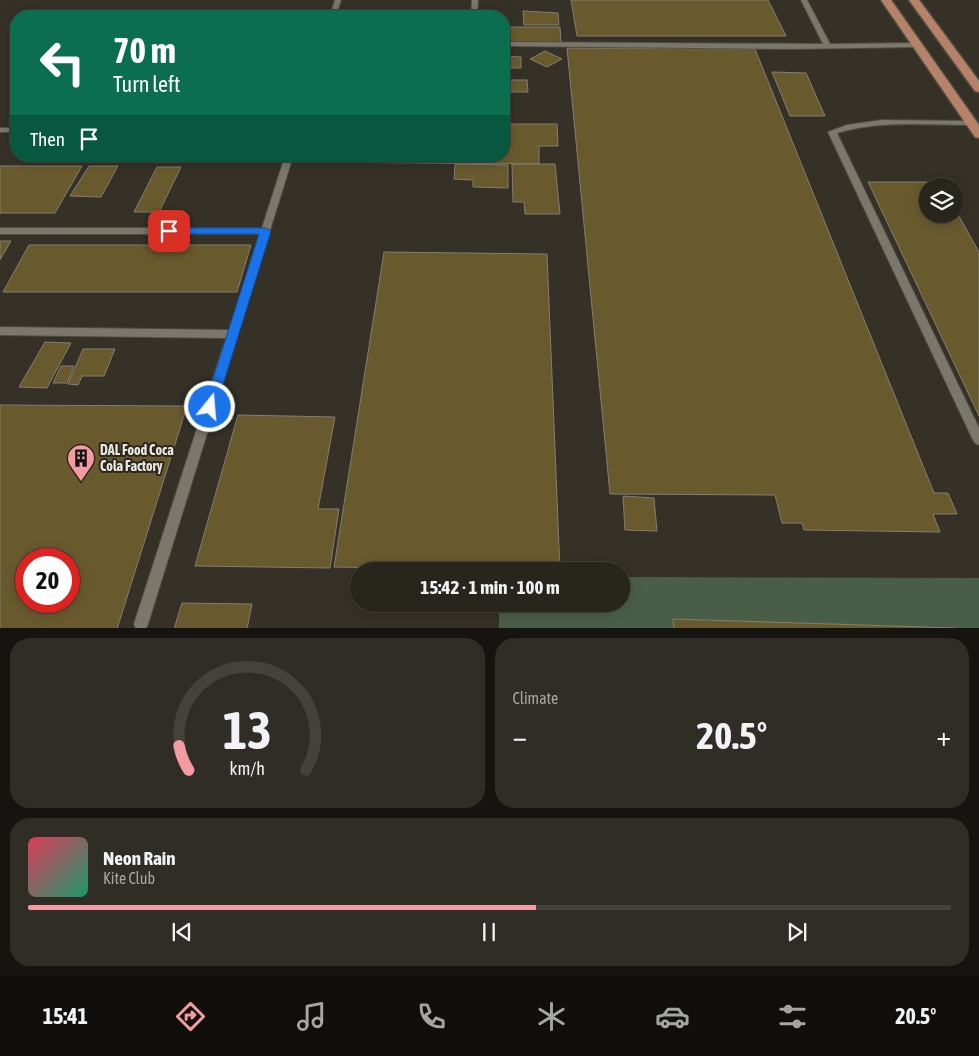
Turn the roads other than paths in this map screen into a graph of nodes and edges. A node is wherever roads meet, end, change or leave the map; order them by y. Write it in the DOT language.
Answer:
graph roads {
  1 [pos="804,0"];
  2 [pos="886,0"];
  3 [pos="914,0"];
  4 [pos="510,44"];
  5 [pos="916,45"];
  6 [pos="826,46"];
  7 [pos="979,89"];
  8 [pos="971,123"];
  9 [pos="979,134"];
  10 [pos="287,162"];
  11 [pos="0,231"];
  12 [pos="265,231"];
  13 [pos="0,330"];
  14 [pos="233,334"];
  15 [pos="979,440"];
  16 [pos="141,624"];
  1 -- 6 [label="lane"];
  2 -- 5 [label="main road"];
  3 -- 7 [label="main road"];
  4 -- 6 [label="lane"];
  5 -- 6 [label="lane"];
  5 -- 8 [label="main road"];
  8 -- 9 [label="main road"];
  8 -- 15 [label="lane"];
  10 -- 12 [label="lane"];
  11 -- 12 [label="lane"];
  12 -- 14 [label="lane"];
  13 -- 14 [label="lane"];
  14 -- 16 [label="lane"];
}
